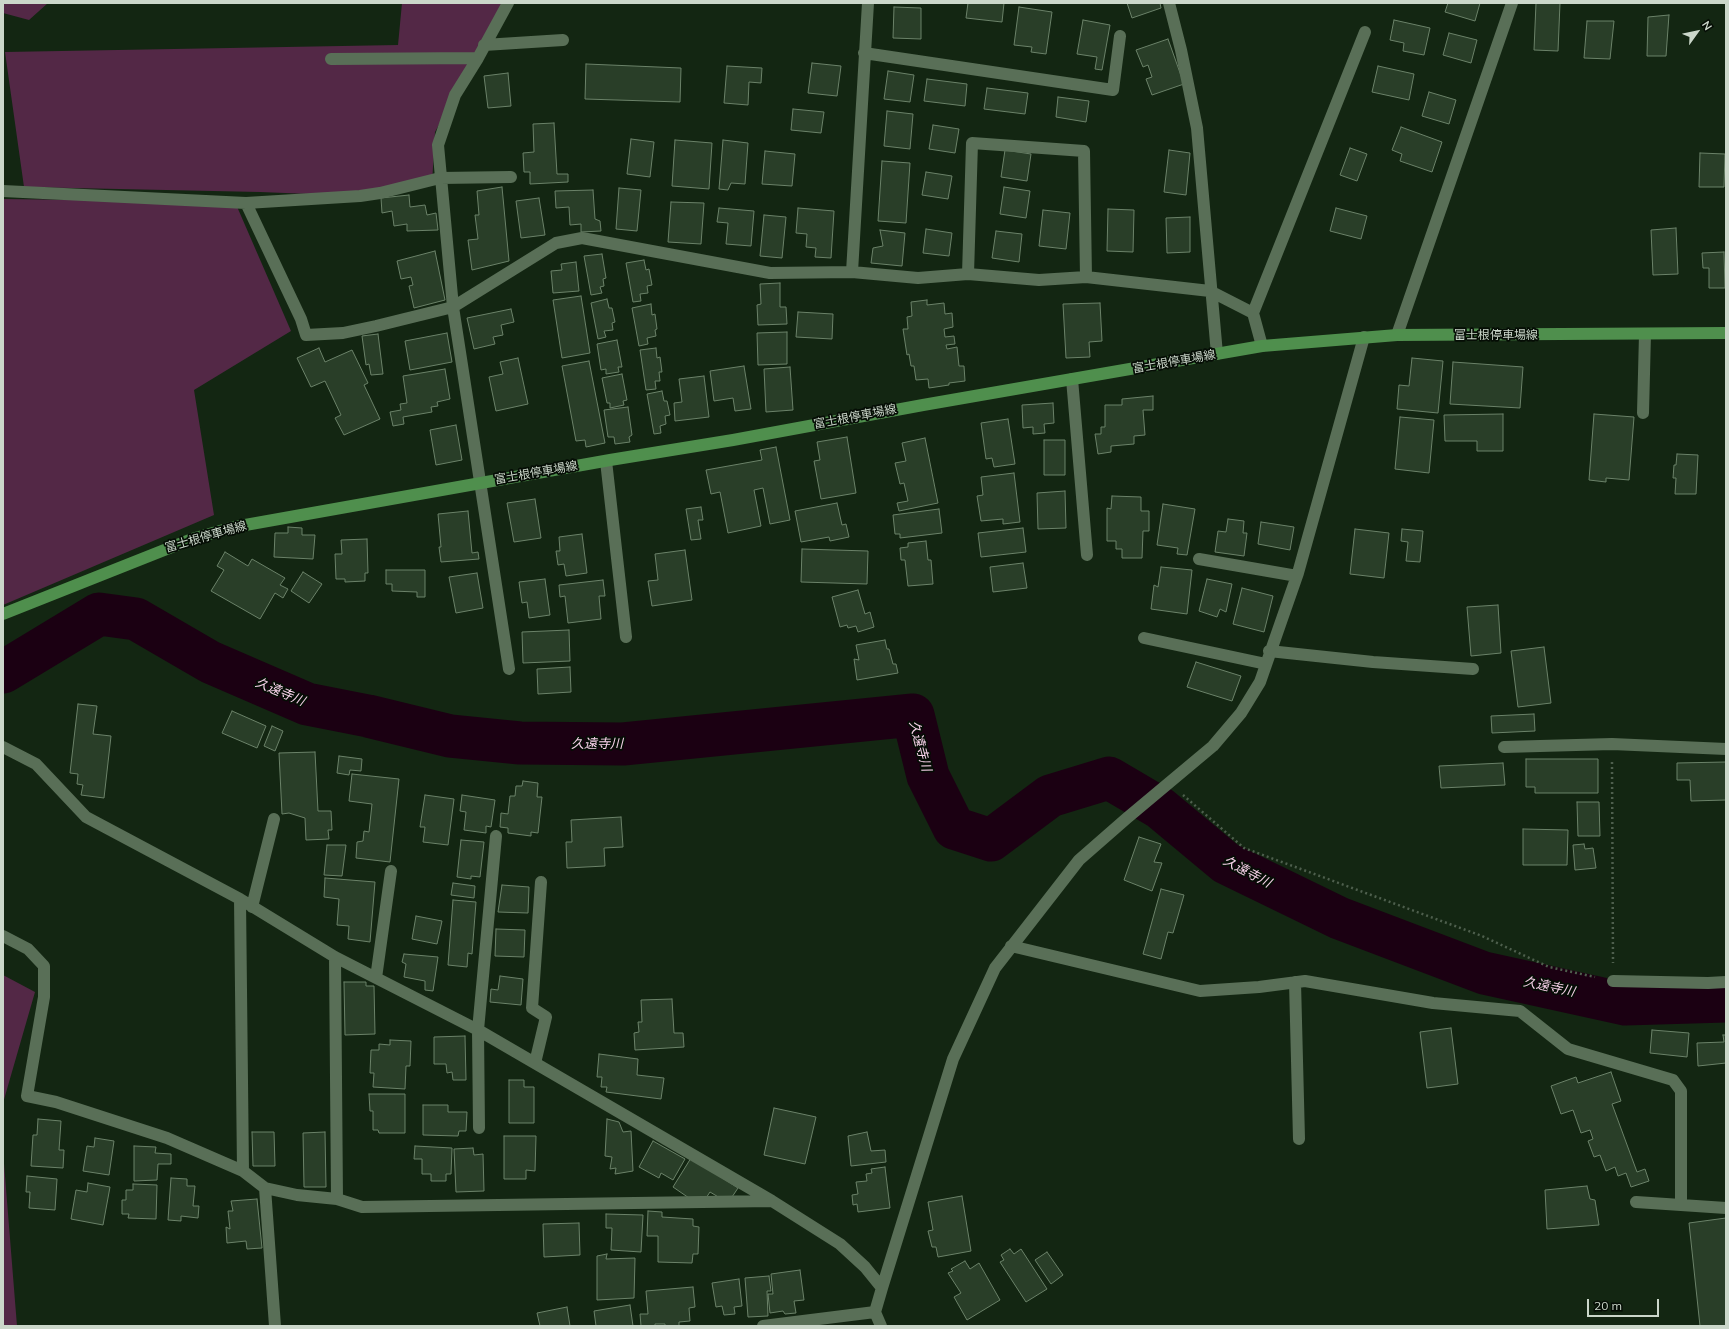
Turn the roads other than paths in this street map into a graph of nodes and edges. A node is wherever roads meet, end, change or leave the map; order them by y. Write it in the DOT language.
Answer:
graph roads {
  1 [pos="508,3"];
  2 [pos="868,3"];
  3 [pos="1169,3"];
  4 [pos="1512,3"];
  5 [pos="1365,32"];
  6 [pos="1120,36"];
  7 [pos="563,40"];
  8 [pos="484,45"];
  9 [pos="864,53"];
  10 [pos="478,58"];
  11 [pos="331,59"];
  12 [pos="511,177"];
  13 [pos="440,178"];
  14 [pos="3,191"];
  15 [pos="246,203"];
  16 [pos="852,272"];
  17 [pos="968,274"];
  18 [pos="1086,277"];
  19 [pos="1210,291"];
  20 [pos="453,307"];
  21 [pos="1253,313"];
  22 [pos="1726,333"];
  23 [pos="1645,334"];
  24 [pos="1397,335"];
  25 [pos="1364,337"];
  26 [pos="1262,346"];
  27 [pos="1217,354"];
  28 [pos="1072,379"];
  29 [pos="1643,413"];
  30 [pos="606,461"];
  31 [pos="480,483"];
  32 [pos="1087,555"];
  33 [pos="1199,559"];
  34 [pos="1297,576"];
  35 [pos="3,614"];
  36 [pos="626,637"];
  37 [pos="1144,638"];
  38 [pos="1270,651"];
  39 [pos="1266,664"];
  40 [pos="509,669"];
  41 [pos="1473,669"];
  42 [pos="3,747"];
  43 [pos="1504,747"];
  44 [pos="1726,749"];
  45 [pos="274,819"];
  46 [pos="496,836"];
  47 [pos="390,871"];
  48 [pos="541,882"];
  49 [pos="240,899"];
  50 [pos="252,907"];
  51 [pos="3,936"];
  52 [pos="1010,946"];
  53 [pos="335,957"];
  54 [pos="376,978"];
  55 [pos="1613,981"];
  56 [pos="1295,982"];
  57 [pos="1726,982"];
  58 [pos="478,1030"];
  59 [pos="535,1063"];
  60 [pos="479,1128"];
  61 [pos="1299,1139"];
  62 [pos="242,1170"];
  63 [pos="265,1188"];
  64 [pos="337,1199"];
  65 [pos="772,1201"];
  66 [pos="1636,1202"];
  67 [pos="1681,1205"];
  68 [pos="1726,1208"];
  69 [pos="882,1288"];
  70 [pos="875,1312"];
  71 [pos="276,1326"];
  72 [pos="763,1326"];
  73 [pos="881,1326"];
  1 -- 8 [label="street"];
  2 -- 9 [label="street"];
  3 -- 19 [label="street"];
  4 -- 24 [label="street"];
  5 -- 21 [label="street"];
  6 -- 9 [label="street"];
  7 -- 8 [label="street"];
  8 -- 10 [label="street"];
  9 -- 16 [label="street"];
  10 -- 11 [label="street"];
  10 -- 13 [label="street"];
  12 -- 13 [label="street"];
  13 -- 15 [label="street"];
  13 -- 20 [label="street"];
  14 -- 15 [label="street"];
  15 -- 20 [label="street"];
  16 -- 17 [label="street"];
  16 -- 20 [label="street"];
  17 -- 18 [label="street"];
  17 -- 18 [label="street"];
  18 -- 19 [label="street"];
  19 -- 21 [label="street"];
  19 -- 27 [label="street"];
  20 -- 31 [label="street"];
  21 -- 26 [label="street"];
  22 -- 23 [label="main road, 富士根停車場線"];
  23 -- 24 [label="main road, 富士根停車場線"];
  23 -- 29 [label="street"];
  24 -- 25 [label="main road, 富士根停車場線"];
  25 -- 26 [label="main road, 富士根停車場線"];
  25 -- 34 [label="street"];
  26 -- 27 [label="main road, 富士根停車場線"];
  27 -- 28 [label="main road, 富士根停車場線"];
  28 -- 30 [label="main road, 富士根停車場線"];
  28 -- 32 [label="street"];
  30 -- 31 [label="main road, 富士根停車場線"];
  30 -- 36 [label="street"];
  31 -- 35 [label="main road, 富士根停車場線"];
  31 -- 40 [label="street"];
  33 -- 34 [label="street"];
  34 -- 38 [label="street"];
  37 -- 39 [label="street"];
  38 -- 39 [label="street"];
  38 -- 41 [label="street"];
  39 -- 52 [label="street"];
  42 -- 49 [label="street"];
  43 -- 44 [label="street"];
  45 -- 50 [label="street"];
  46 -- 58 [label="street"];
  47 -- 54 [label="street"];
  48 -- 59 [label="street"];
  49 -- 50 [label="street"];
  49 -- 62 [label="street"];
  50 -- 53 [label="street"];
  51 -- 62 [label="street"];
  52 -- 56 [label="street"];
  52 -- 69 [label="street"];
  53 -- 54 [label="street"];
  53 -- 64 [label="street"];
  54 -- 58 [label="street"];
  55 -- 57 [label="street"];
  56 -- 61 [label="street"];
  56 -- 67 [label="street"];
  58 -- 59 [label="street"];
  58 -- 60 [label="street"];
  59 -- 65 [label="street"];
  62 -- 63 [label="street"];
  63 -- 64 [label="street"];
  63 -- 71 [label="street"];
  64 -- 65 [label="street"];
  65 -- 69 [label="street"];
  66 -- 67 [label="street"];
  67 -- 68 [label="street"];
  69 -- 70 [label="street"];
  70 -- 72 [label="street"];
  70 -- 73 [label="street"];
}
